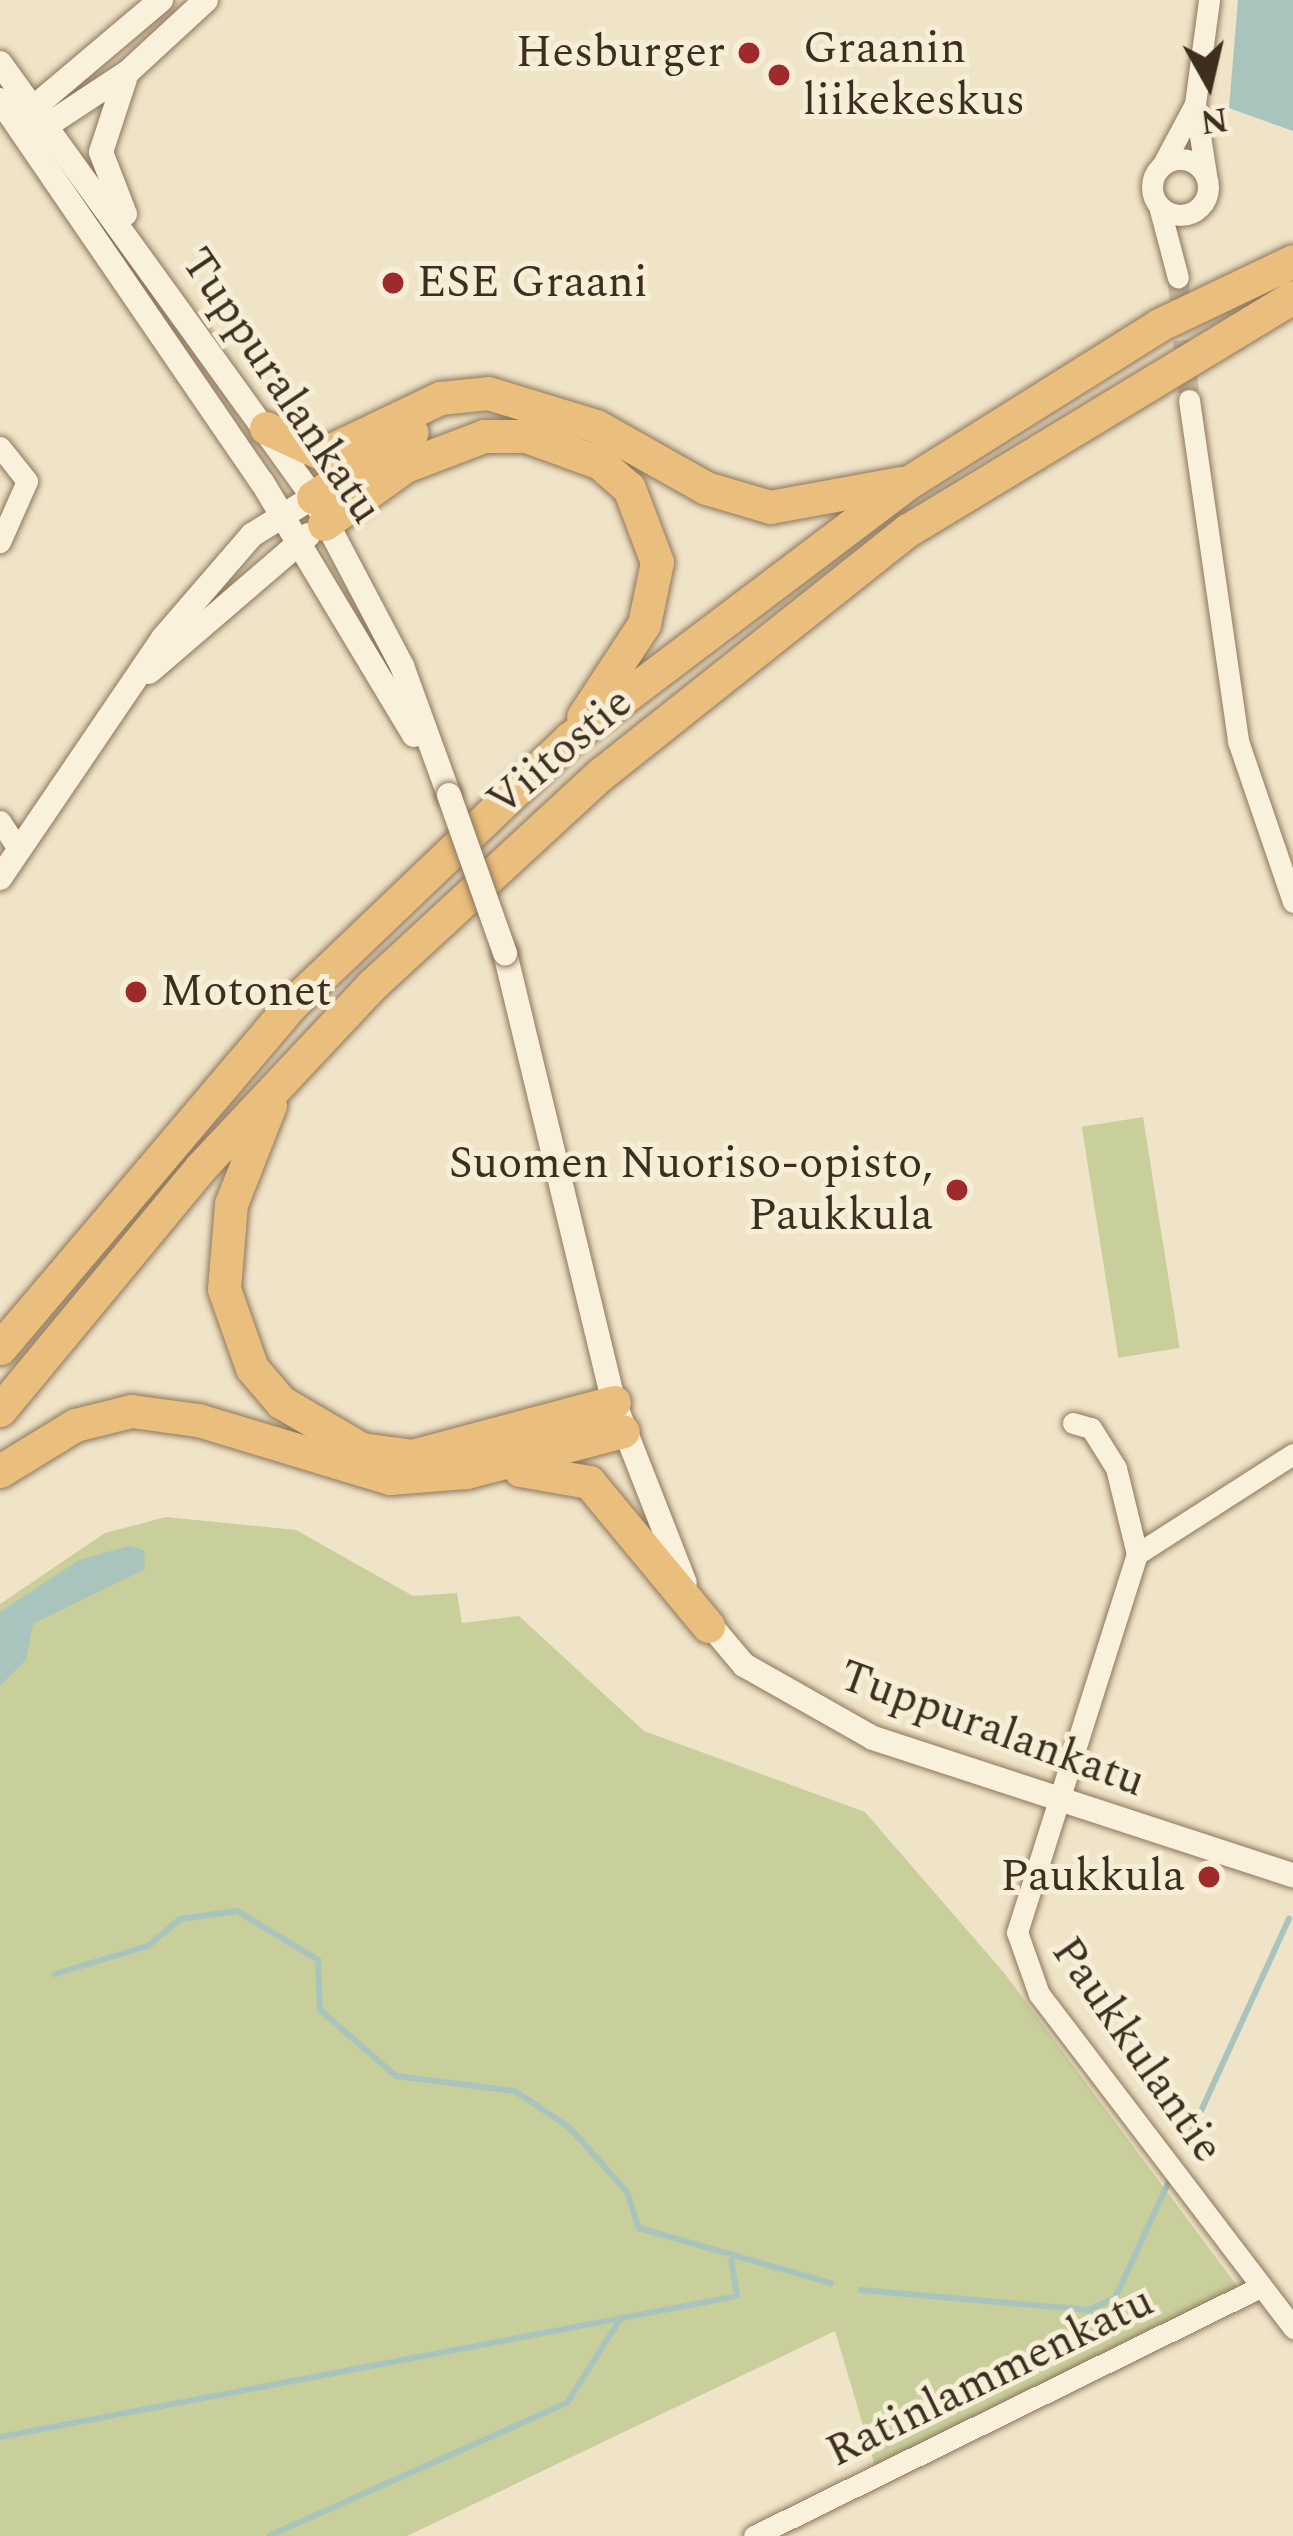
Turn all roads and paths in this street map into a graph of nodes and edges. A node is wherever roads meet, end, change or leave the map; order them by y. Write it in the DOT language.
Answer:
graph roads {
  1 [pos="161,0"];
  2 [pos="206,0"];
  3 [pos="1210,0"];
  4 [pos="0,63"];
  5 [pos="128,72"];
  6 [pos="0,100"];
  7 [pos="32,104"];
  8 [pos="1196,104"];
  9 [pos="50,130"];
  10 [pos="22,131"];
  11 [pos="1163,164"];
  12 [pos="1206,174"];
  13 [pos="1159,206"];
  14 [pos="1200,208"];
  15 [pos="1178,248"];
  16 [pos="145,260"];
  17 [pos="1293,261"];
  18 [pos="1178,278"];
  19 [pos="1293,297"];
  20 [pos="1189,400"];
  21 [pos="596,426"];
  22 [pos="266,428"];
  23 [pos="0,447"];
  24 [pos="909,482"];
  25 [pos="283,518"];
  26 [pos="312,521"];
  27 [pos="0,542"];
  28 [pos="147,673"];
  29 [pos="569,739"];
  30 [pos="0,821"];
  31 [pos="16,846"];
  32 [pos="0,878"];
  33 [pos="1293,902"];
  34 [pos="278,1086"];
  35 [pos="0,1348"];
  36 [pos="0,1410"];
  37 [pos="618,1416"];
  38 [pos="1072,1423"];
  39 [pos="275,1446"];
  40 [pos="1293,1454"];
  41 [pos="0,1471"];
  42 [pos="1137,1554"];
  43 [pos="708,1626"];
  44 [pos="1060,1803"];
  45 [pos="1293,1875"];
  46 [pos="1260,2287"];
  47 [pos="1293,2328"];
  48 [pos="754,2536"];
  1 -- 7 [label="street"];
  2 -- 5 [label="street"];
  3 -- 8 [label="street"];
  4 -- 7 [label="street, Tuppuralankatu"];
  5 -- 9 [label="street"];
  5 -- 16 [label="street"];
  6 -- 10 [label="street, Tuppuralankatu"];
  7 -- 9 [label="street, Tuppuralankatu"];
  7 -- 10 [label="street"];
  8 -- 11 [label="street"];
  8 -- 12 [label="street"];
  9 -- 10 [label="street"];
  9 -- 16 [label="street, Tuppuralankatu"];
  10 -- 25 [label="street, Tuppuralankatu"];
  11 -- 12 [label="street"];
  11 -- 13 [label="street"];
  12 -- 14 [label="street"];
  13 -- 14 [label="street"];
  13 -- 15 [label="street"];
  14 -- 15 [label="street"];
  15 -- 18 [label="street"];
  16 -- 22 [label="street, Tuppuralankatu"];
  17 -- 24 [label="highway, Viitostie"];
  19 -- 34 [label="highway, Viitostie"];
  20 -- 33 [label="street"];
  21 -- 22 [label="highway"];
  21 -- 24 [label="highway"];
  21 -- 26 [label="highway"];
  22 -- 26 [label="street, Tuppuralankatu"];
  23 -- 27 [label="street"];
  24 -- 29 [label="highway, Viitostie"];
  25 -- 26 [label="street"];
  25 -- 26 [label="street, Tuppuralankatu"];
  25 -- 28 [label="street"];
  26 -- 28 [label="street"];
  26 -- 29 [label="highway"];
  26 -- 37 [label="street, Tuppuralankatu, bridge"];
  28 -- 31 [label="street"];
  29 -- 35 [label="highway, Viitostie"];
  30 -- 31 [label="street"];
  31 -- 32 [label="street"];
  34 -- 36 [label="highway, Viitostie"];
  34 -- 37 [label="highway"];
  37 -- 39 [label="highway"];
  37 -- 43 [label="street, Tuppuralankatu"];
  38 -- 42 [label="street"];
  39 -- 41 [label="highway"];
  39 -- 43 [label="highway"];
  40 -- 42 [label="street"];
  42 -- 44 [label="street, Paukkulantie"];
  43 -- 44 [label="street, Tuppuralankatu"];
  44 -- 45 [label="street, Tuppuralankatu"];
  44 -- 46 [label="street, Paukkulantie"];
  46 -- 47 [label="street, Paukkulantie"];
  46 -- 48 [label="street, Ratinlammenkatu"];
}
